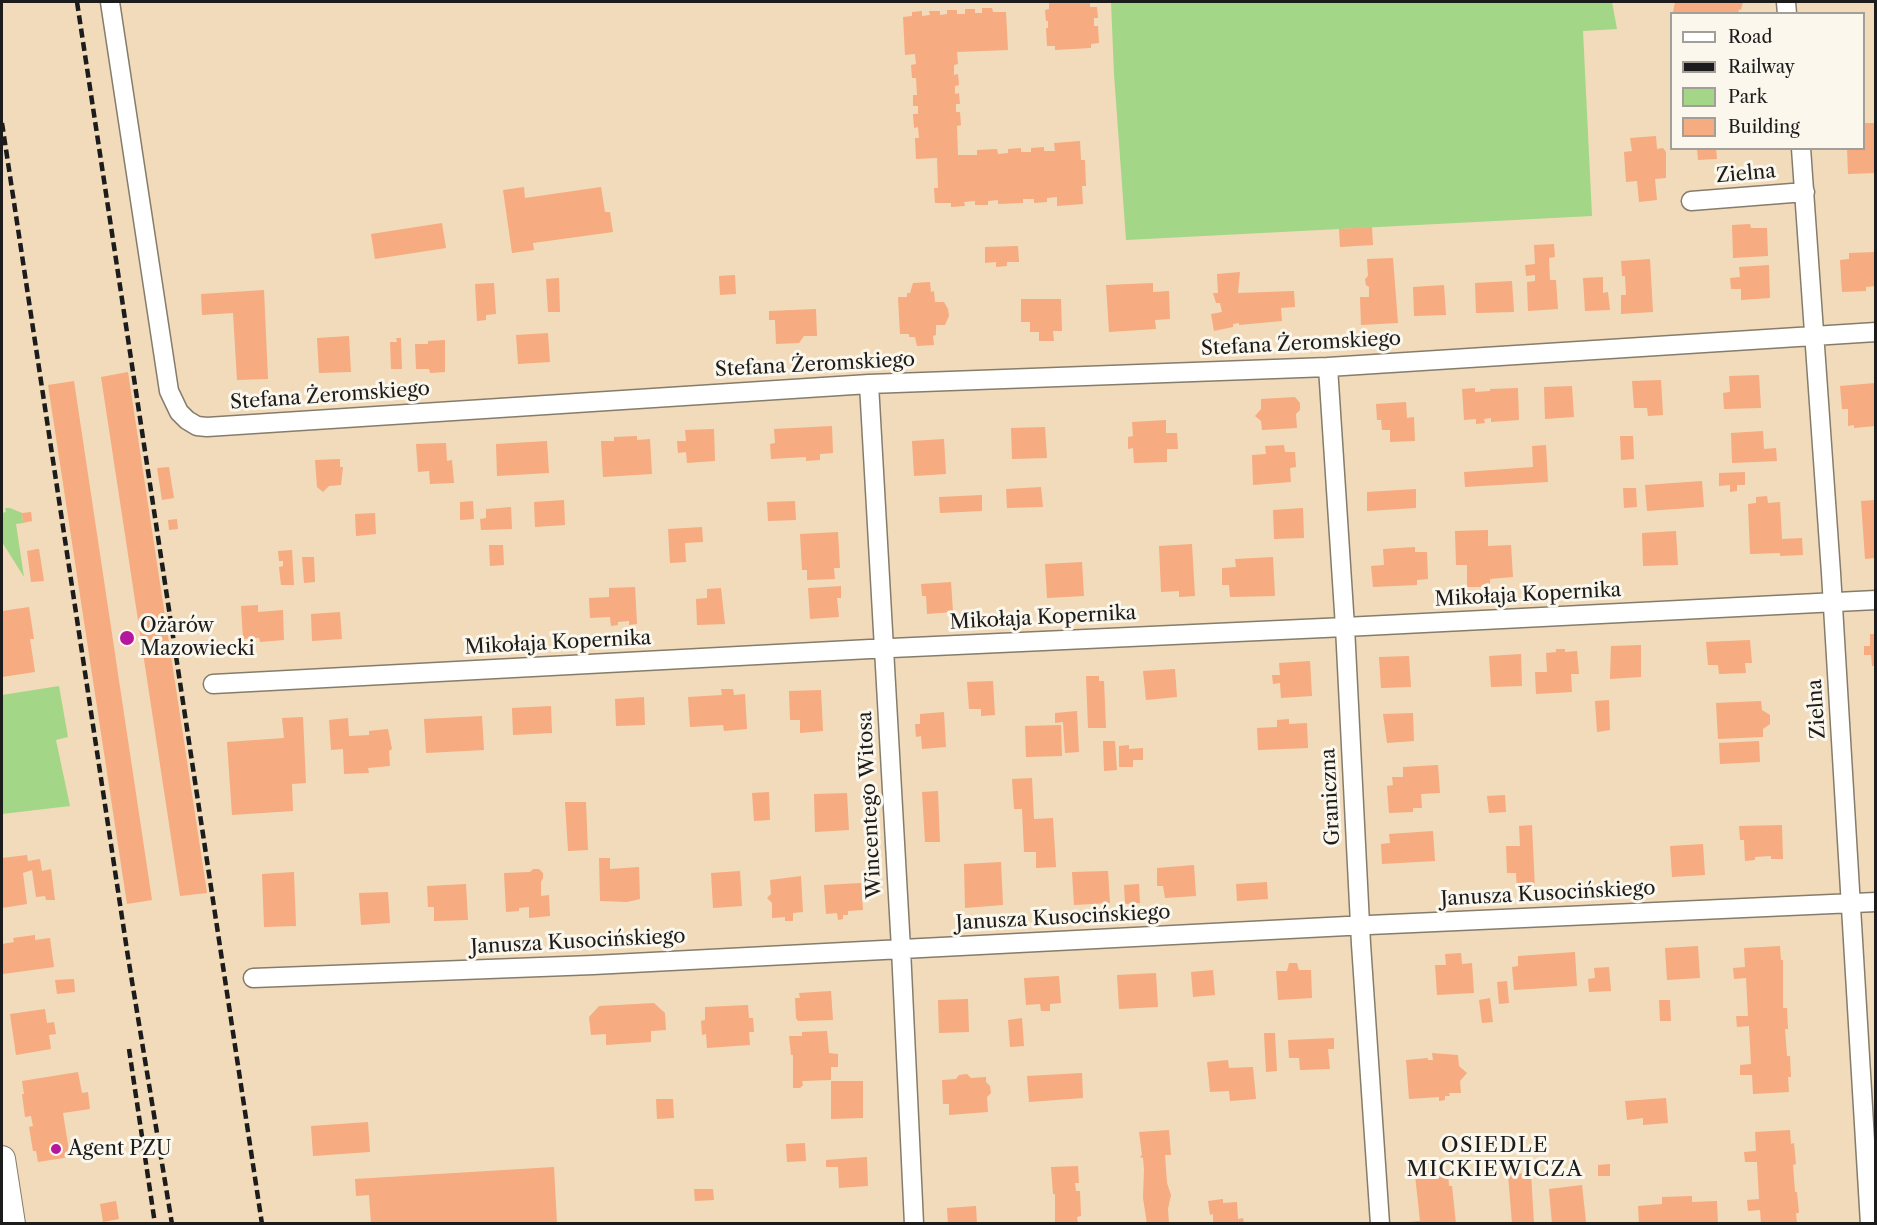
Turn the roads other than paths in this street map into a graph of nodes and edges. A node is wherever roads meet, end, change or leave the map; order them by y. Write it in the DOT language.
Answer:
graph roads {
  1 [pos="110,2"];
  2 [pos="1801,150"];
  3 [pos="1805,192"];
  4 [pos="1691,201"];
  5 [pos="1875,332"];
  6 [pos="1815,336"];
  7 [pos="1328,367"];
  8 [pos="868,384"];
  9 [pos="1875,600"];
  10 [pos="1833,603"];
  11 [pos="1345,627"];
  12 [pos="884,648"];
  13 [pos="213,684"];
  14 [pos="1875,902"];
  15 [pos="1852,904"];
  16 [pos="1360,925"];
  17 [pos="901,949"];
  18 [pos="252,978"];
  19 [pos="2,1159"];
  20 [pos="12,1224"];
  21 [pos="914,1224"];
  22 [pos="1380,1224"];
  23 [pos="1870,1224"];
  1 -- 8 [label="street, Stefana Żeromskiego"];
  2 -- 3 [label="street, Zielna"];
  3 -- 4 [label="street, Zielna"];
  3 -- 6 [label="street, Zielna"];
  5 -- 6 [label="street, Stefana Żeromskiego"];
  6 -- 7 [label="street, Stefana Żeromskiego"];
  6 -- 10 [label="street, Zielna"];
  7 -- 8 [label="street, Stefana Żeromskiego"];
  7 -- 11 [label="street, Graniczna"];
  8 -- 12 [label="street, Wincentego Witosa"];
  9 -- 10 [label="street, Mikołaja Kopernika"];
  10 -- 11 [label="street, Mikołaja Kopernika"];
  10 -- 15 [label="street, Zielna"];
  11 -- 12 [label="street, Mikołaja Kopernika"];
  11 -- 16 [label="street, Graniczna"];
  12 -- 13 [label="street, Mikołaja Kopernika"];
  12 -- 17 [label="street, Wincentego Witosa"];
  14 -- 15 [label="street, Janusza Kusocińskiego"];
  15 -- 16 [label="street, Janusza Kusocińskiego"];
  15 -- 23 [label="street, Zielna"];
  16 -- 17 [label="street, Janusza Kusocińskiego"];
  16 -- 22 [label="street, Graniczna"];
  17 -- 18 [label="street, Janusza Kusocińskiego"];
  17 -- 21 [label="street, Wincentego Witosa"];
  19 -- 20 [label="street"];
}
